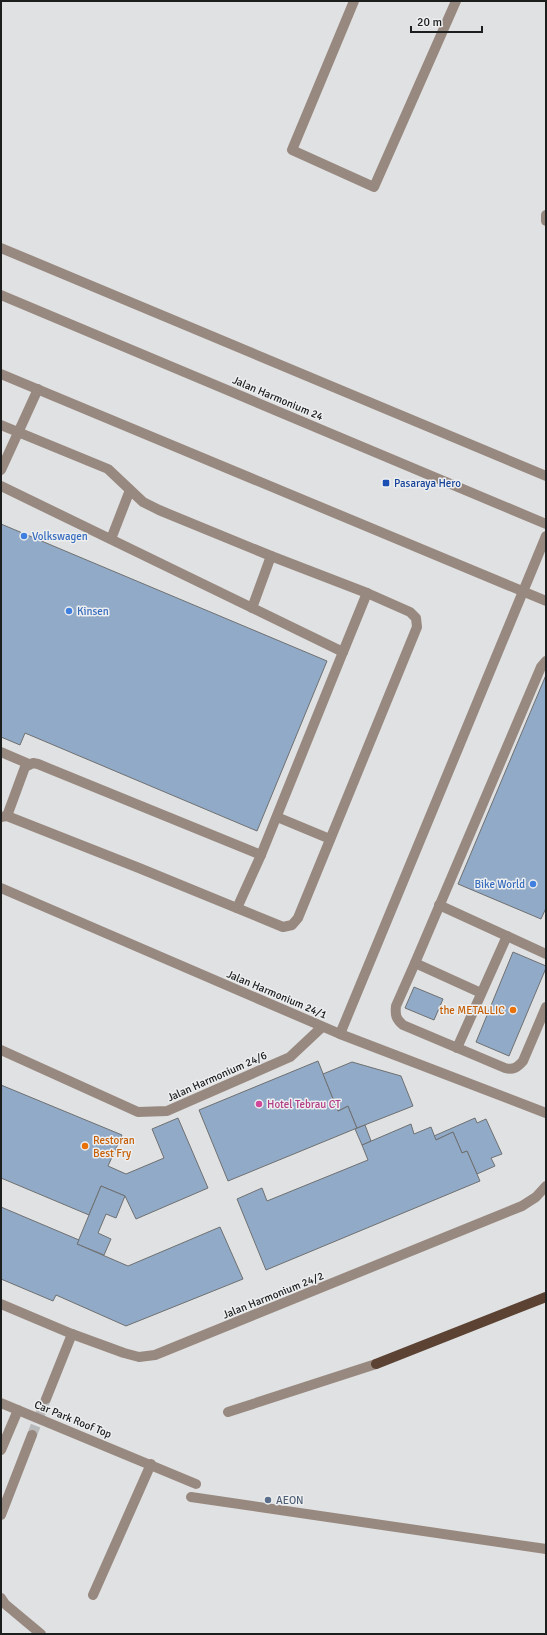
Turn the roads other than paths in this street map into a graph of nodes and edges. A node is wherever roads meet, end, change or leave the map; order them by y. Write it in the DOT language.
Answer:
graph roads {
  1 [pos="354,1"];
  2 [pos="456,1"];
  3 [pos="546,215"];
  4 [pos="546,221"];
  5 [pos="1,248"];
  6 [pos="1,295"];
  7 [pos="1,374"];
  8 [pos="38,389"];
  9 [pos="1,425"];
  10 [pos="18,433"];
  11 [pos="1,470"];
  12 [pos="546,476"];
  13 [pos="1,486"];
  14 [pos="130,490"];
  15 [pos="546,524"];
  16 [pos="546,536"];
  17 [pos="112,539"];
  18 [pos="271,556"];
  19 [pos="523,591"];
  20 [pos="367,593"];
  21 [pos="546,600"];
  22 [pos="252,608"];
  23 [pos="343,652"];
  24 [pos="546,661"];
  25 [pos="1,752"];
  26 [pos="29,764"];
  27 [pos="4,817"];
  28 [pos="277,817"];
  29 [pos="330,839"];
  30 [pos="261,855"];
  31 [pos="1,888"];
  32 [pos="439,905"];
  33 [pos="237,908"];
  34 [pos="507,936"];
  35 [pos="546,954"];
  36 [pos="414,963"];
  37 [pos="481,993"];
  38 [pos="546,1007"];
  39 [pos="322,1027"];
  40 [pos="340,1034"];
  41 [pos="457,1048"];
  42 [pos="1,1050"];
  43 [pos="546,1113"];
  44 [pos="546,1186"];
  45 [pos="546,1297"];
  46 [pos="1,1304"];
  47 [pos="72,1334"];
  48 [pos="376,1364"];
  49 [pos="46,1399"];
  50 [pos="1,1403"];
  51 [pos="18,1410"];
  52 [pos="228,1412"];
  53 [pos="32,1435"];
  54 [pos="1,1450"];
  55 [pos="151,1464"];
  56 [pos="196,1484"];
  57 [pos="191,1497"];
  58 [pos="1,1515"];
  59 [pos="544,1548"];
  60 [pos="93,1595"];
  61 [pos="1,1598"];
  62 [pos="40,1634"];
  1 -- 2 [label="street"];
  3 -- 4 [label="street"];
  5 -- 12 [label="street"];
  6 -- 15 [label="street, Jalan Harmonium 24"];
  7 -- 8 [label="street"];
  8 -- 10 [label="street"];
  8 -- 19 [label="street"];
  9 -- 10 [label="street"];
  10 -- 11 [label="street"];
  10 -- 14 [label="street"];
  13 -- 17 [label="street"];
  14 -- 17 [label="street"];
  14 -- 18 [label="street"];
  16 -- 19 [label="street"];
  17 -- 22 [label="street"];
  18 -- 20 [label="street"];
  18 -- 22 [label="street"];
  19 -- 21 [label="street"];
  19 -- 40 [label="street"];
  20 -- 23 [label="street"];
  20 -- 29 [label="street"];
  22 -- 23 [label="street"];
  23 -- 28 [label="street"];
  24 -- 32 [label="street"];
  25 -- 26 [label="street"];
  26 -- 27 [label="street"];
  26 -- 30 [label="street"];
  27 -- 33 [label="street"];
  28 -- 29 [label="street"];
  28 -- 30 [label="street"];
  29 -- 33 [label="street"];
  30 -- 33 [label="street"];
  31 -- 39 [label="street, Jalan Harmonium 24/1"];
  32 -- 34 [label="street"];
  32 -- 36 [label="street"];
  34 -- 35 [label="street"];
  34 -- 37 [label="street"];
  36 -- 37 [label="street"];
  36 -- 41 [label="street"];
  37 -- 41 [label="street"];
  38 -- 41 [label="street"];
  39 -- 40 [label="street, Jalan Harmonium 24/1"];
  39 -- 42 [label="street, Jalan Harmonium 24/6"];
  40 -- 43 [label="street, Jalan Harmonium 24/1"];
  44 -- 47 [label="street, Jalan Harmonium 24/2"];
  45 -- 48 [label="main road"];
  46 -- 47 [label="street, Jalan Harmonium 24/2"];
  47 -- 49 [label="street"];
  48 -- 52 [label="street"];
  50 -- 51 [label="street, Car Park Roof Top"];
  51 -- 54 [label="street"];
  51 -- 55 [label="street, Car Park Roof Top"];
  53 -- 58 [label="street"];
  55 -- 56 [label="street, Car Park Roof Top"];
  55 -- 60 [label="street"];
  57 -- 59 [label="street"];
  61 -- 62 [label="street"];
}
